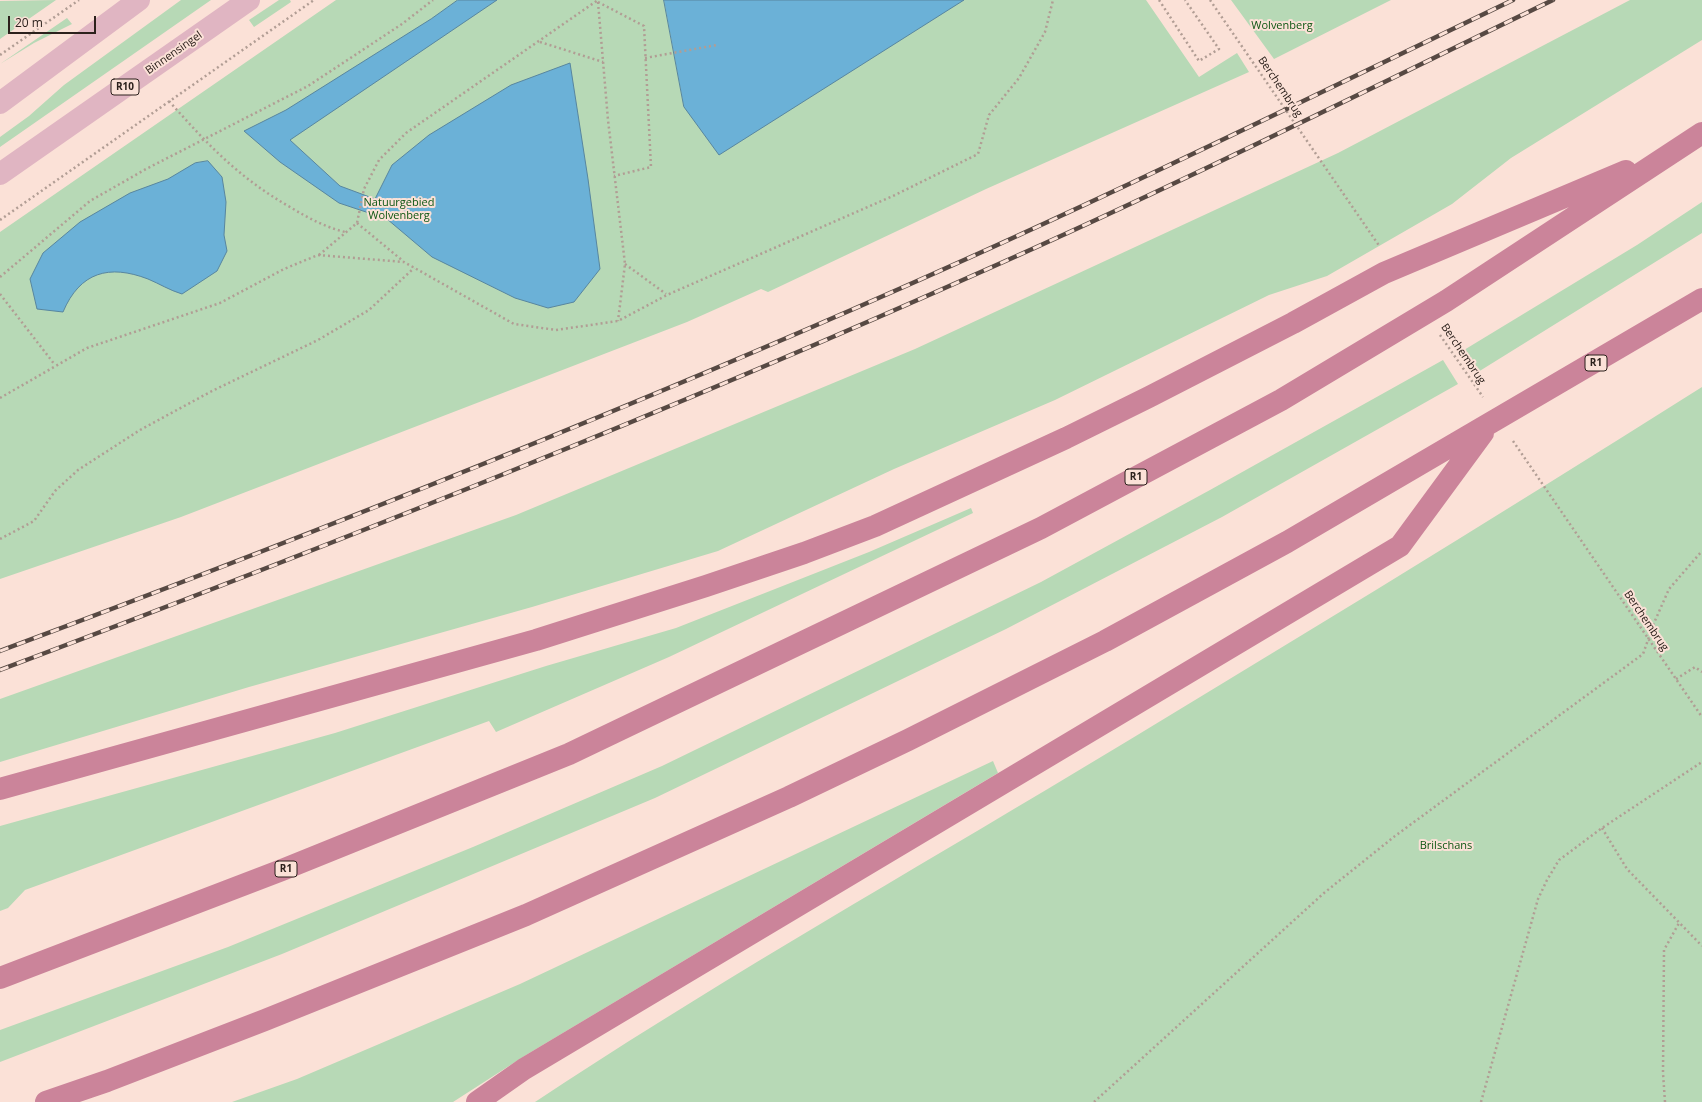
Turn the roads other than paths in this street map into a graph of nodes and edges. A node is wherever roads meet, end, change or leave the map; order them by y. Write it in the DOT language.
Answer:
graph roads {
  1 [pos="139,0"];
  2 [pos="249,0"];
  3 [pos="0,103"];
  4 [pos="1702,133"];
  5 [pos="1675,151"];
  6 [pos="0,174"];
  7 [pos="1702,299"];
  8 [pos="1488,426"];
  9 [pos="0,789"];
  10 [pos="0,978"];
  11 [pos="46,1102"];
  12 [pos="477,1102"];
  1 -- 3 [label="main road"];
  2 -- 6 [label="main road, Binnensingel / R10"];
  4 -- 5 [label="highway, R1"];
  5 -- 9 [label="highway"];
  5 -- 10 [label="highway, R1"];
  7 -- 8 [label="highway, R1"];
  8 -- 11 [label="highway, R1"];
  8 -- 12 [label="highway"];
}
